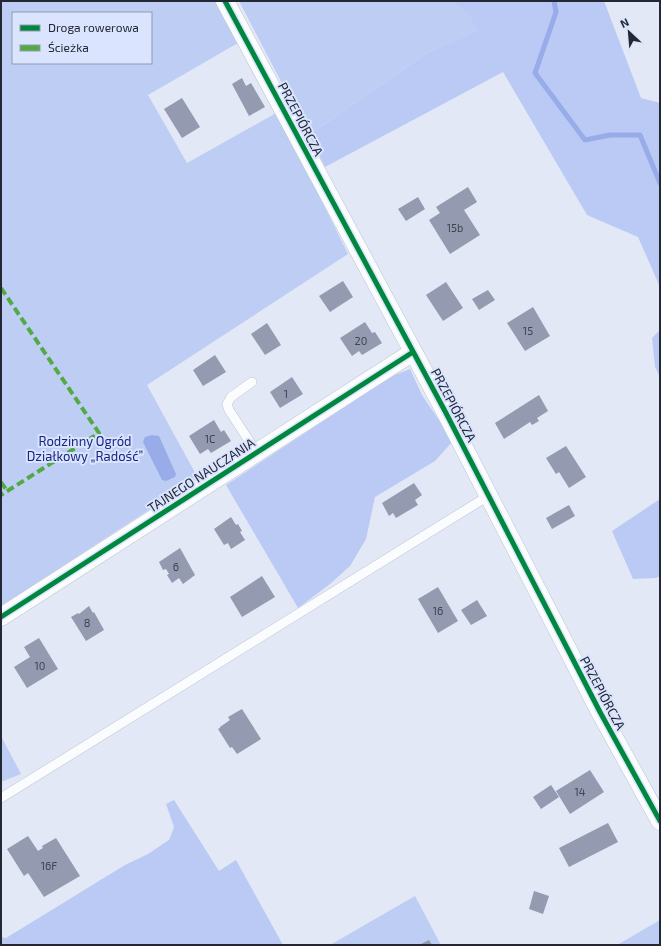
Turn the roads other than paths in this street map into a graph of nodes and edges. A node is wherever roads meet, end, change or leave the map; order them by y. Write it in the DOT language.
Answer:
graph roads {
  1 [pos="225,1"];
  2 [pos="413,352"];
  3 [pos="252,382"];
  4 [pos="257,453"];
  5 [pos="488,496"];
  6 [pos="1,617"];
  7 [pos="1,798"];
  8 [pos="660,821"];
  1 -- 2 [label="street, PRZEPIÓRCZA"];
  2 -- 4 [label="street, TAJNEGO NAUCZANIA"];
  2 -- 5 [label="street, PRZEPIÓRCZA"];
  3 -- 4 [label="lane"];
  4 -- 6 [label="street, TAJNEGO NAUCZANIA"];
  5 -- 7 [label="lane"];
  5 -- 8 [label="street, PRZEPIÓRCZA"];
}
